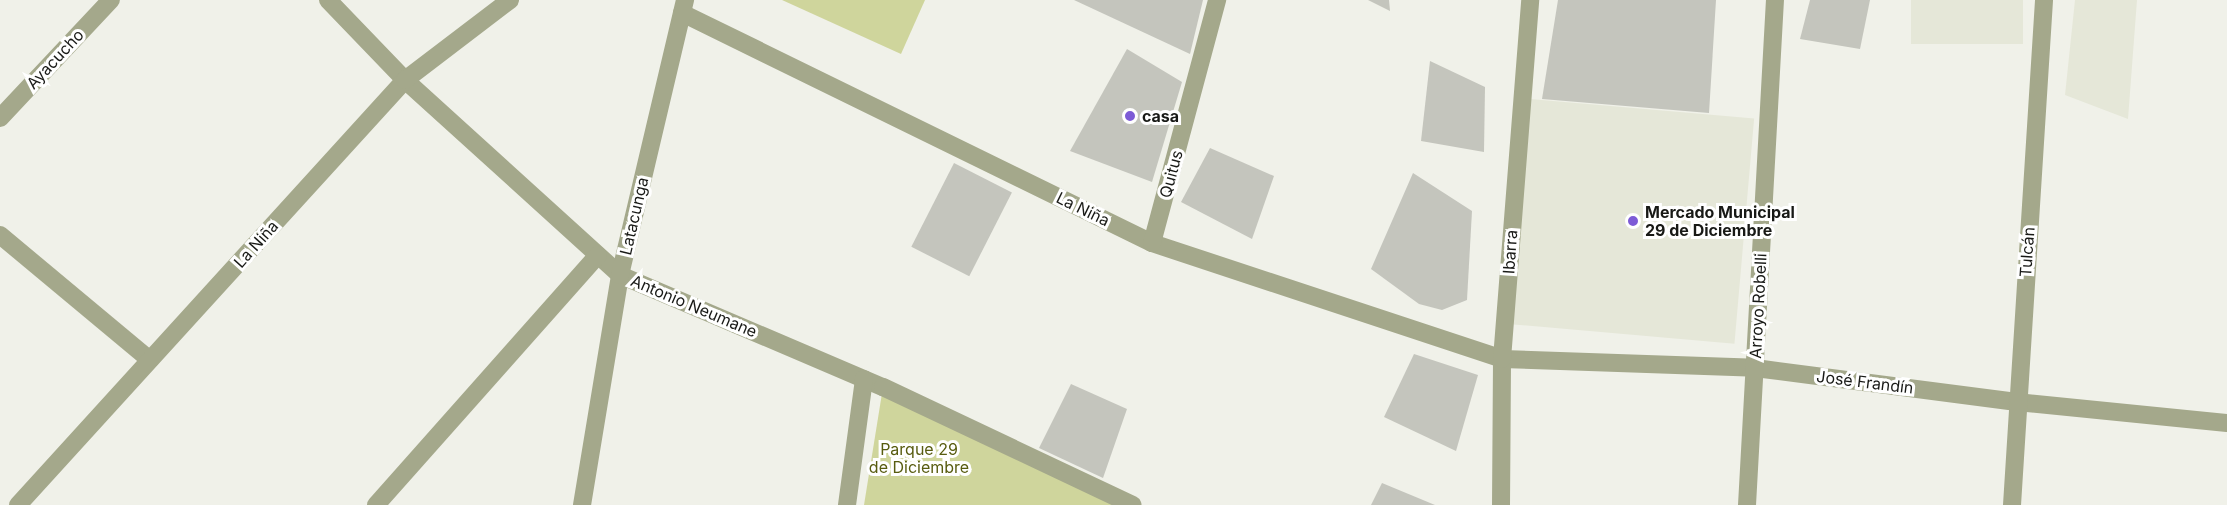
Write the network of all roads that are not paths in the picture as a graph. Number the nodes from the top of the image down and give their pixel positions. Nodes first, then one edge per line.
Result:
1 (111, 0) edge
2 (328, 0) edge
3 (510, 0) edge
4 (1217, 0) edge
5 (1530, 0) edge
6 (1775, 0) edge
7 (2044, 0) edge
8 (683, 7) edge
9 (405, 80) junction
10 (0, 118) edge
11 (0, 235) edge
12 (1152, 243) junction
13 (598, 255) junction
14 (620, 275) junction
15 (1502, 359) junction
16 (150, 360) junction
17 (1755, 368) junction
18 (864, 379) junction
19 (2017, 402) junction
20 (2227, 423) edge
21 (18, 505) edge
22 (376, 505) edge
23 (582, 505) edge
24 (847, 505) edge
25 (1133, 505) edge
26 (1502, 505) edge
27 (1747, 505) edge
28 (2012, 505) edge

1 - 10 street, Ayacucho
2 - 9 street, Antonio Neumane
3 - 9 street, La Niña
4 - 12 street, Quitus
5 - 15 street, Ibarra
6 - 17 street, Arroyo Robelli
7 - 19 street, Tulcán
8 - 12 street, La Niña
8 - 14 street, Latacunga
9 - 13 street, Antonio Neumane
9 - 16 street, La Niña
11 - 16 street
12 - 15 street, La Niña
13 - 14 street, Antonio Neumane
13 - 22 street
14 - 18 street, Antonio Neumane
14 - 23 street, Latacunga
15 - 17 street, José Frandín
15 - 26 street, Ibarra
16 - 21 street, La Niña
17 - 19 street, José Frandín
17 - 27 street, Arroyo Robelli
18 - 24 street
18 - 25 street, Antonio Neumane
19 - 20 street, José Frandín
19 - 28 street, Tulcán

